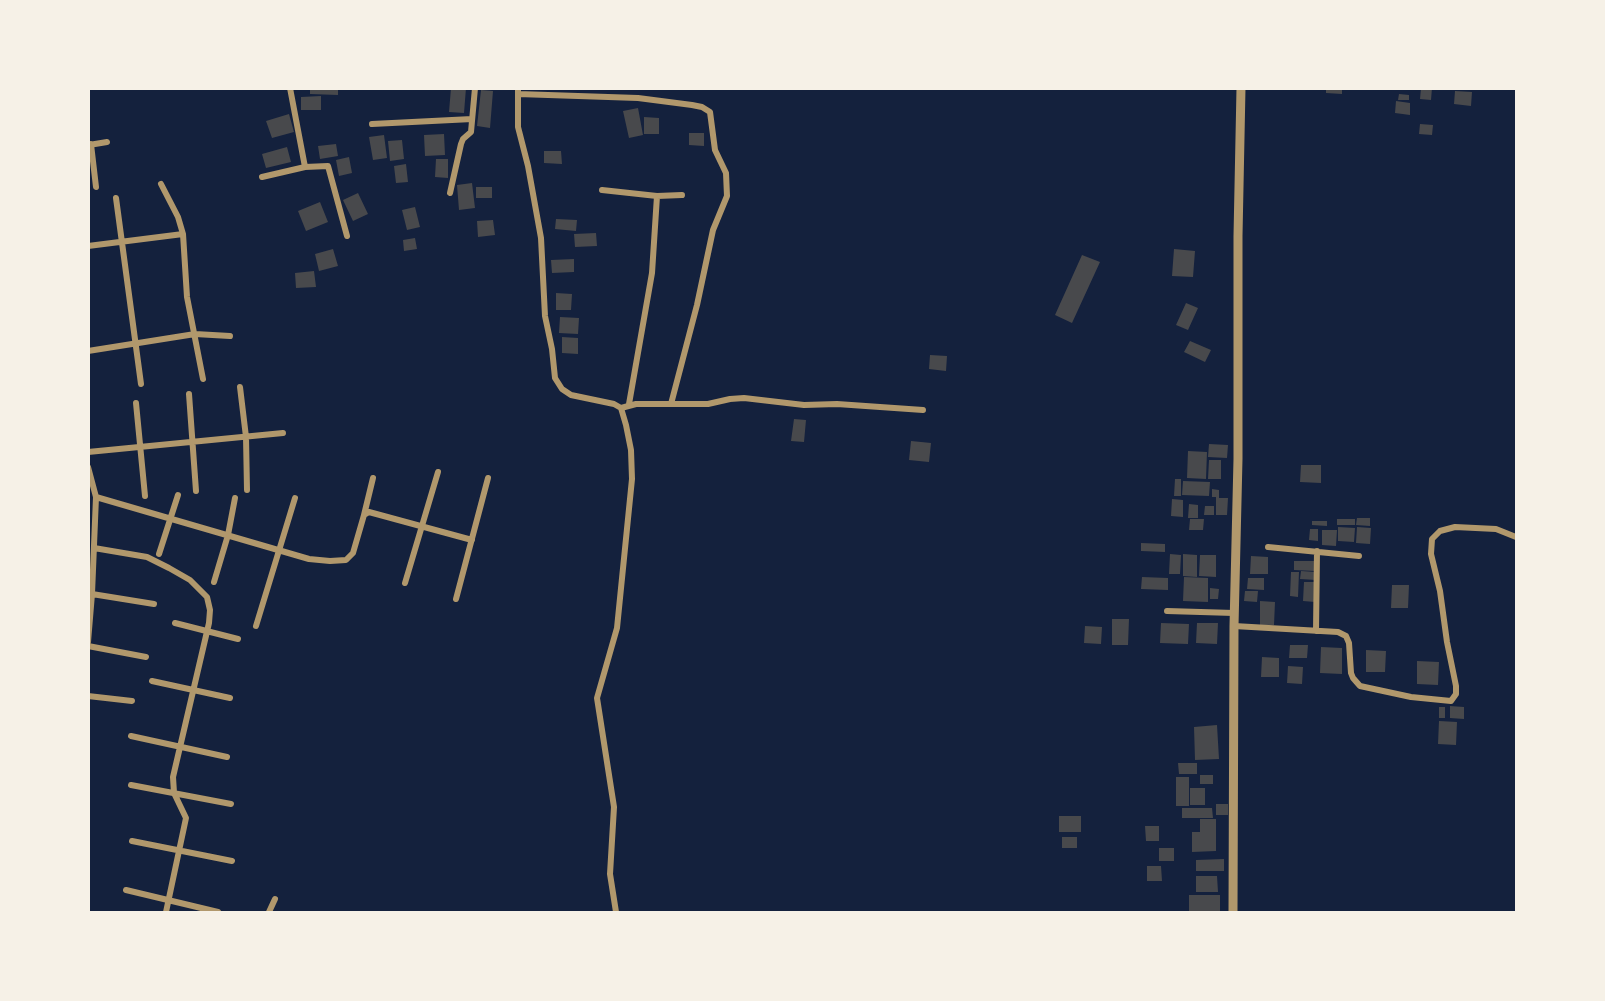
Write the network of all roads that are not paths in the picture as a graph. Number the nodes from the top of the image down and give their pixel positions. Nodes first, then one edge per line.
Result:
1 (290, 88) edge
2 (475, 88) edge
3 (1241, 88) edge
4 (518, 91) edge
5 (472, 119) junction
6 (372, 124) dead end
7 (108, 142) dead end
8 (90, 145) edge
9 (305, 167) junction
10 (262, 177) dead end
11 (161, 184) dead end
12 (96, 187) dead end
13 (602, 190) dead end
14 (450, 193) dead end
15 (682, 195) dead end
16 (657, 196) junction
17 (116, 198) dead end
18 (183, 234) junction
19 (347, 236) dead end
20 (122, 242) junction
21 (88, 246) edge
22 (195, 334) junction
23 (230, 336) dead end
24 (135, 344) junction
25 (88, 351) edge
26 (203, 379) dead end
27 (141, 384) dead end
28 (240, 387) dead end
29 (189, 394) dead end
30 (136, 403) dead end
31 (629, 404) junction
32 (671, 404) junction
33 (621, 408) junction
34 (923, 410) dead end
35 (283, 433) dead end
36 (246, 437) junction
37 (193, 442) junction
38 (141, 447) junction
39 (88, 452) edge
40 (88, 467) edge
41 (438, 472) dead end
42 (373, 478) dead end
43 (488, 478) dead end
44 (91, 490) edge
45 (247, 490) dead end
46 (196, 491) dead end
47 (178, 495) dead end
48 (145, 496) dead end
49 (96, 497) junction
50 (235, 498) dead end
51 (295, 498) dead end
52 (364, 515) junction
53 (171, 519) junction
54 (423, 526) junction
55 (228, 535) junction
56 (1516, 537) edge
57 (472, 540) junction
58 (1268, 547) dead end
59 (94, 548) junction
60 (279, 550) junction
61 (1317, 551) junction
62 (159, 554) dead end
63 (91, 556) edge
64 (1359, 556) dead end
65 (214, 582) dead end
66 (405, 583) dead end
67 (92, 594) junction
68 (456, 599) dead end
69 (154, 604) dead end
70 (1167, 611) dead end
71 (1234, 613) junction
72 (175, 622) dead end
73 (256, 626) dead end
74 (1234, 626) junction
75 (207, 631) junction
76 (1316, 631) junction
77 (238, 639) dead end
78 (88, 644) edge
79 (146, 657) dead end
80 (152, 681) dead end
81 (194, 690) junction
82 (88, 696) edge
83 (230, 698) dead end
84 (132, 701) dead end
85 (131, 736) dead end
86 (180, 747) junction
87 (227, 757) dead end
88 (131, 785) dead end
89 (174, 793) junction
90 (231, 804) dead end
91 (132, 841) dead end
92 (180, 851) junction
93 (232, 861) dead end
94 (126, 890) dead end
95 (275, 899) dead end
96 (169, 900) junction
97 (166, 912) edge
98 (218, 912) edge
99 (269, 912) edge
100 (616, 912) edge
101 (1233, 912) edge

1 - 9 street
2 - 5 street
3 - 71 street
4 - 32 street
4 - 33 street
5 - 6 street
5 - 14 street
7 - 8 street
8 - 12 street
9 - 10 street
9 - 19 street
11 - 18 street
13 - 16 street
15 - 16 street
16 - 31 street
17 - 20 street
18 - 20 street
18 - 22 street
20 - 21 street
20 - 24 street
22 - 23 street
22 - 24 street
22 - 26 street
24 - 25 street
24 - 27 street
28 - 36 street
29 - 37 street
30 - 38 street
31 - 32 street
31 - 33 street
32 - 34 street
33 - 100 street
35 - 36 street
36 - 37 street
36 - 45 street
37 - 38 street
37 - 46 street
38 - 39 street
38 - 48 street
40 - 44 street
41 - 54 street
42 - 52 street
43 - 57 street
44 - 49 street
47 - 53 street
49 - 53 street
49 - 59 street
50 - 55 street
51 - 60 street
52 - 54 street
52 - 60 street
53 - 55 street
53 - 62 street
54 - 57 street
54 - 66 street
55 - 60 street
55 - 65 street
56 - 76 street
57 - 68 street
58 - 61 street
59 - 63 street
59 - 75 street
60 - 73 street
61 - 64 street
61 - 76 street
63 - 67 street
67 - 69 street
67 - 78 street
70 - 71 street
71 - 74 street
72 - 75 street
74 - 76 street
74 - 101 street
75 - 77 street
75 - 81 street
78 - 79 street
80 - 81 street
81 - 83 street
81 - 86 street
82 - 84 street
85 - 86 street
86 - 87 street
86 - 89 street
88 - 89 street
89 - 90 street
89 - 92 street
91 - 92 street
92 - 93 street
92 - 96 street
94 - 96 street
95 - 99 street
96 - 97 street
96 - 98 street

